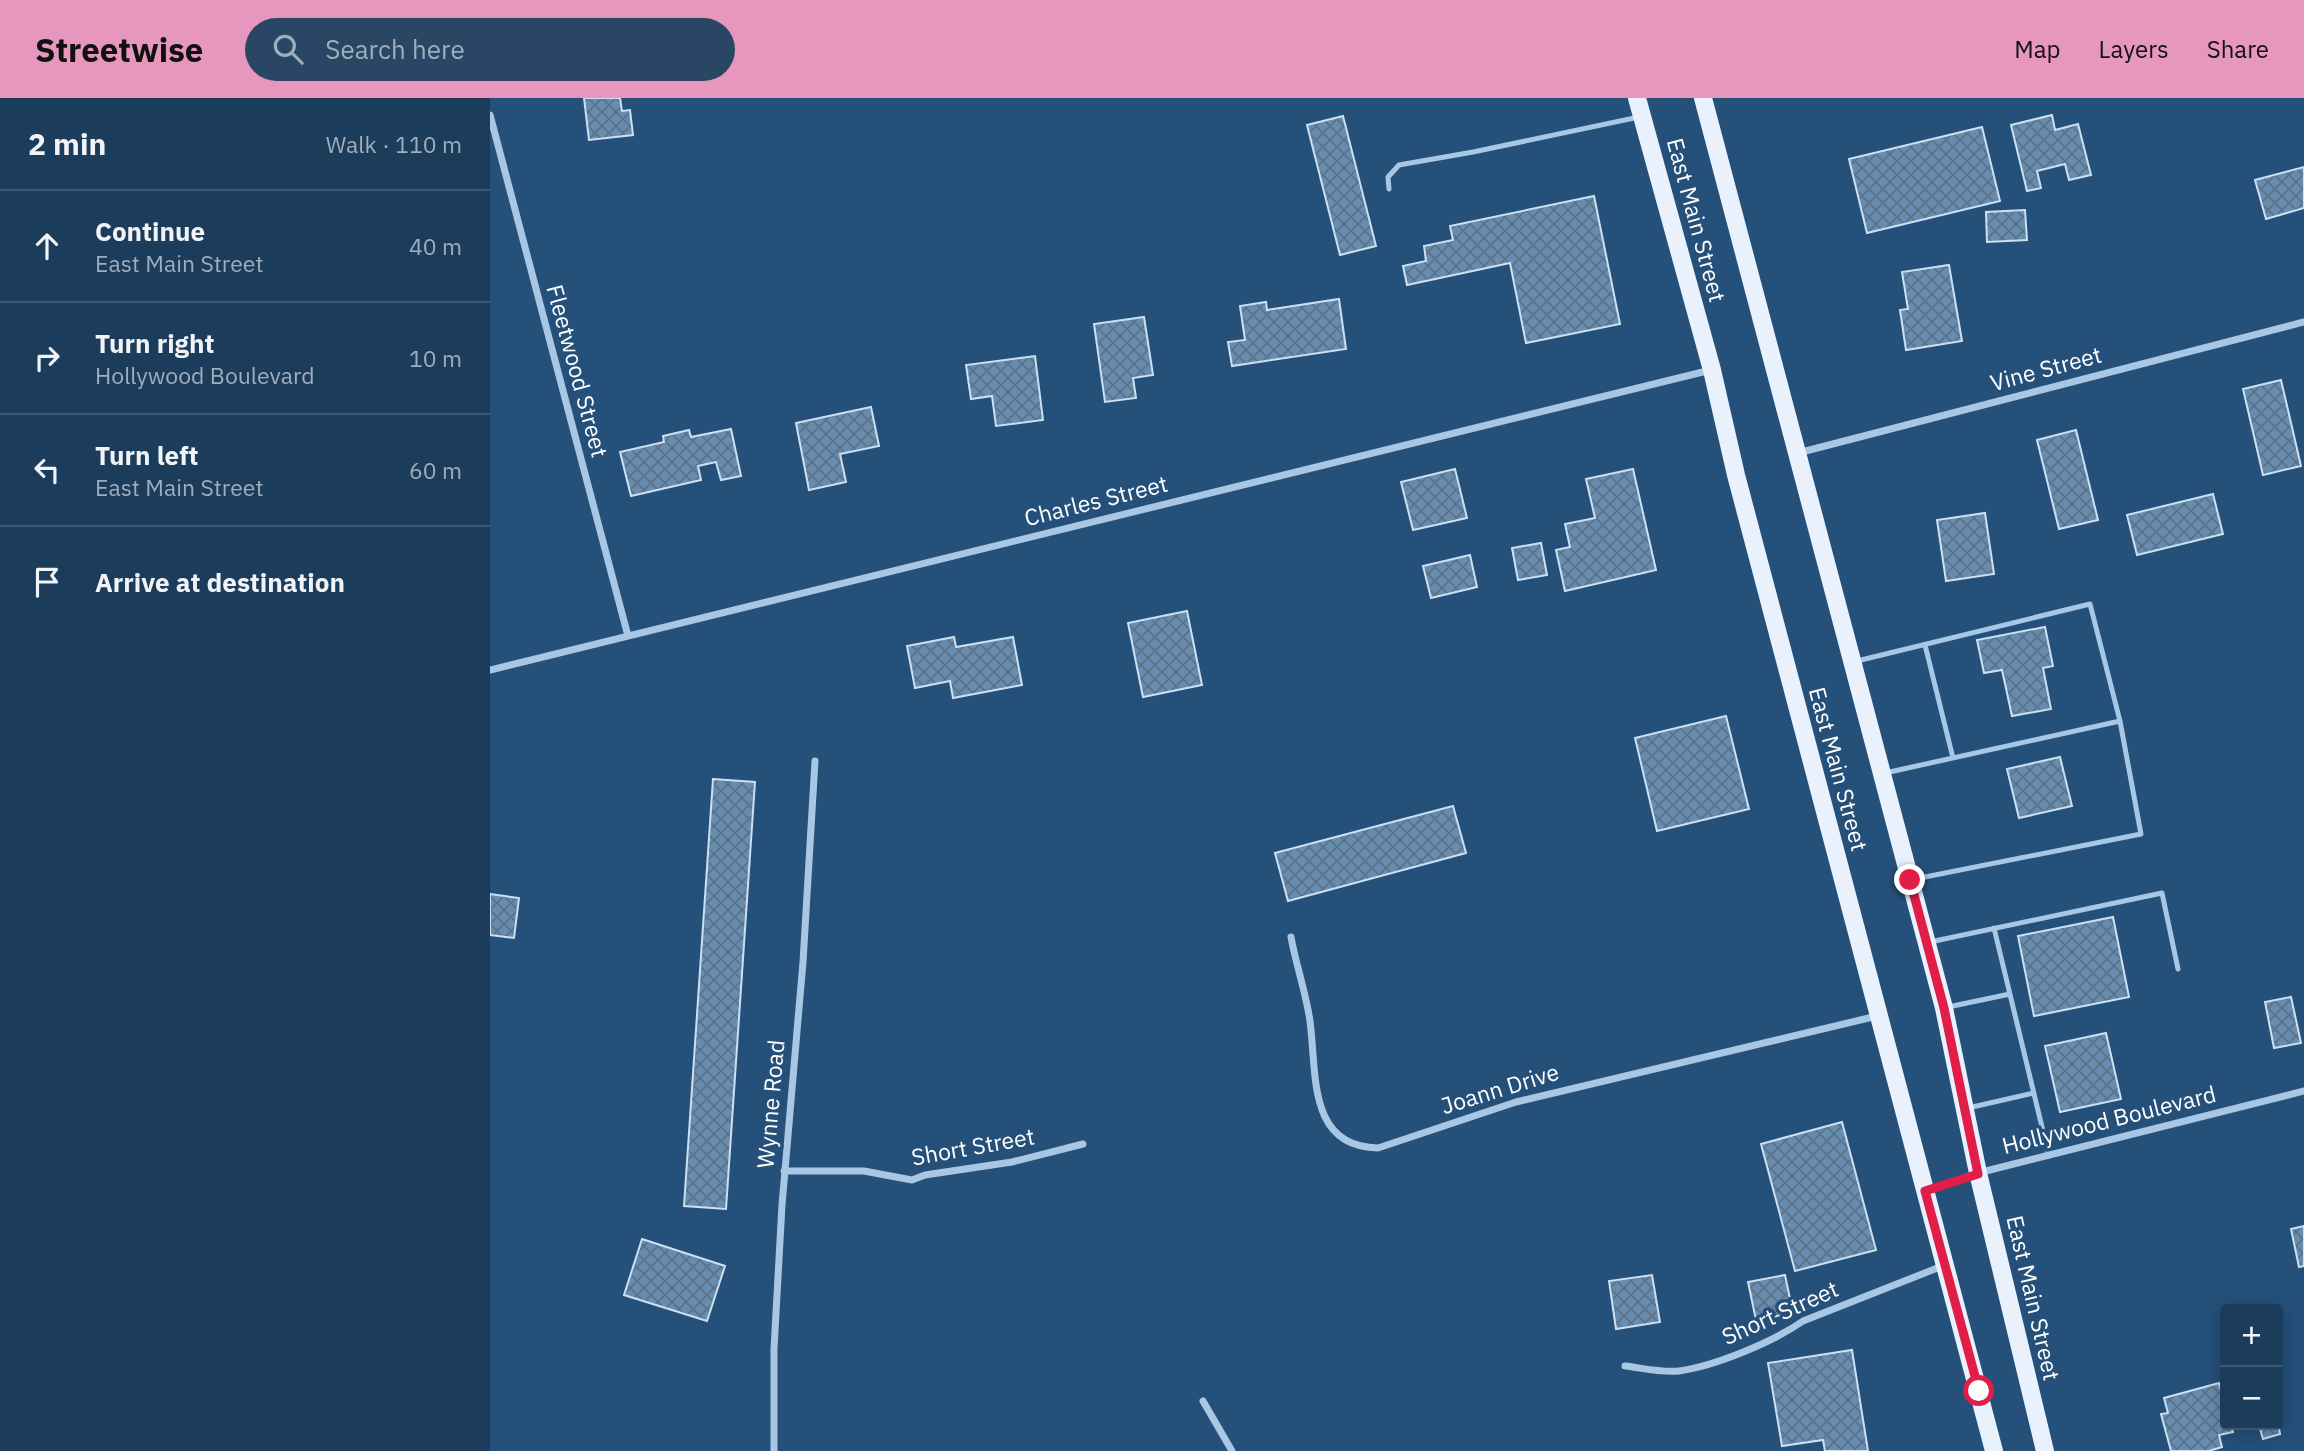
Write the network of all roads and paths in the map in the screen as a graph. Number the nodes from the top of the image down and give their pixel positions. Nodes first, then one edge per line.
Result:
1 (1637, 98) edge
2 (1703, 98) edge
3 (490, 115) edge
4 (1643, 117) junction
5 (1390, 189) dead end
6 (2304, 322) edge
7 (1712, 370) junction
8 (1798, 453) junction
9 (628, 636) junction
10 (1925, 645) junction
11 (1853, 662) junction
12 (490, 670) edge
13 (2119, 721) junction
14 (1953, 758) junction
15 (815, 761) dead end
16 (1882, 774) junction
17 (1910, 880) junction
18 (1994, 928) junction
19 (1291, 937) dead end
20 (1926, 942) junction
21 (2178, 969) dead end
22 (2010, 994) junction
23 (1944, 1008) junction
24 (1878, 1016) junction
25 (2304, 1091) edge
26 (2034, 1093) junction
27 (1964, 1109) junction
28 (1083, 1144) dead end
29 (2049, 1156) junction
30 (784, 1171) junction
31 (1978, 1174) junction
32 (1925, 1191) junction
33 (1946, 1265) junction
34 (1625, 1366) dead end
35 (1203, 1401) dead end
36 (774, 1451) edge
37 (1231, 1451) edge
38 (1994, 1451) edge
39 (2045, 1451) edge

1 - 4 main road, East Main Street
2 - 8 main road, East Main Street
3 - 9 street, Fleetwood Street
4 - 5 lane
4 - 7 main road, East Main Street
6 - 8 street, Vine Street
7 - 9 street, Charles Street
7 - 24 main road, East Main Street
8 - 11 main road, East Main Street
9 - 12 street, Charles Street
10 - 11 lane
10 - 13 lane
10 - 14 lane
11 - 16 main road, East Main Street
13 - 14 lane
13 - 17 lane
14 - 16 lane
15 - 30 street, Wynne Road
16 - 17 main road, East Main Street
17 - 20 main road, East Main Street
18 - 20 lane
18 - 21 lane
18 - 22 lane
19 - 24 street, Joann Drive
20 - 23 main road, East Main Street
22 - 23 lane
22 - 26 lane
23 - 27 main road, East Main Street
24 - 32 main road, East Main Street
25 - 29 street, Hollywood Boulevard
26 - 27 lane
26 - 29 lane
27 - 31 main road, East Main Street
28 - 30 street, Short Street
29 - 31 street, Hollywood Boulevard
30 - 36 street, Wynne Road
31 - 32 street, Hollywood Boulevard
31 - 39 main road, East Main Street
32 - 33 main road, East Main Street
33 - 34 street, Short Street
33 - 38 main road, East Main Street
35 - 37 street

